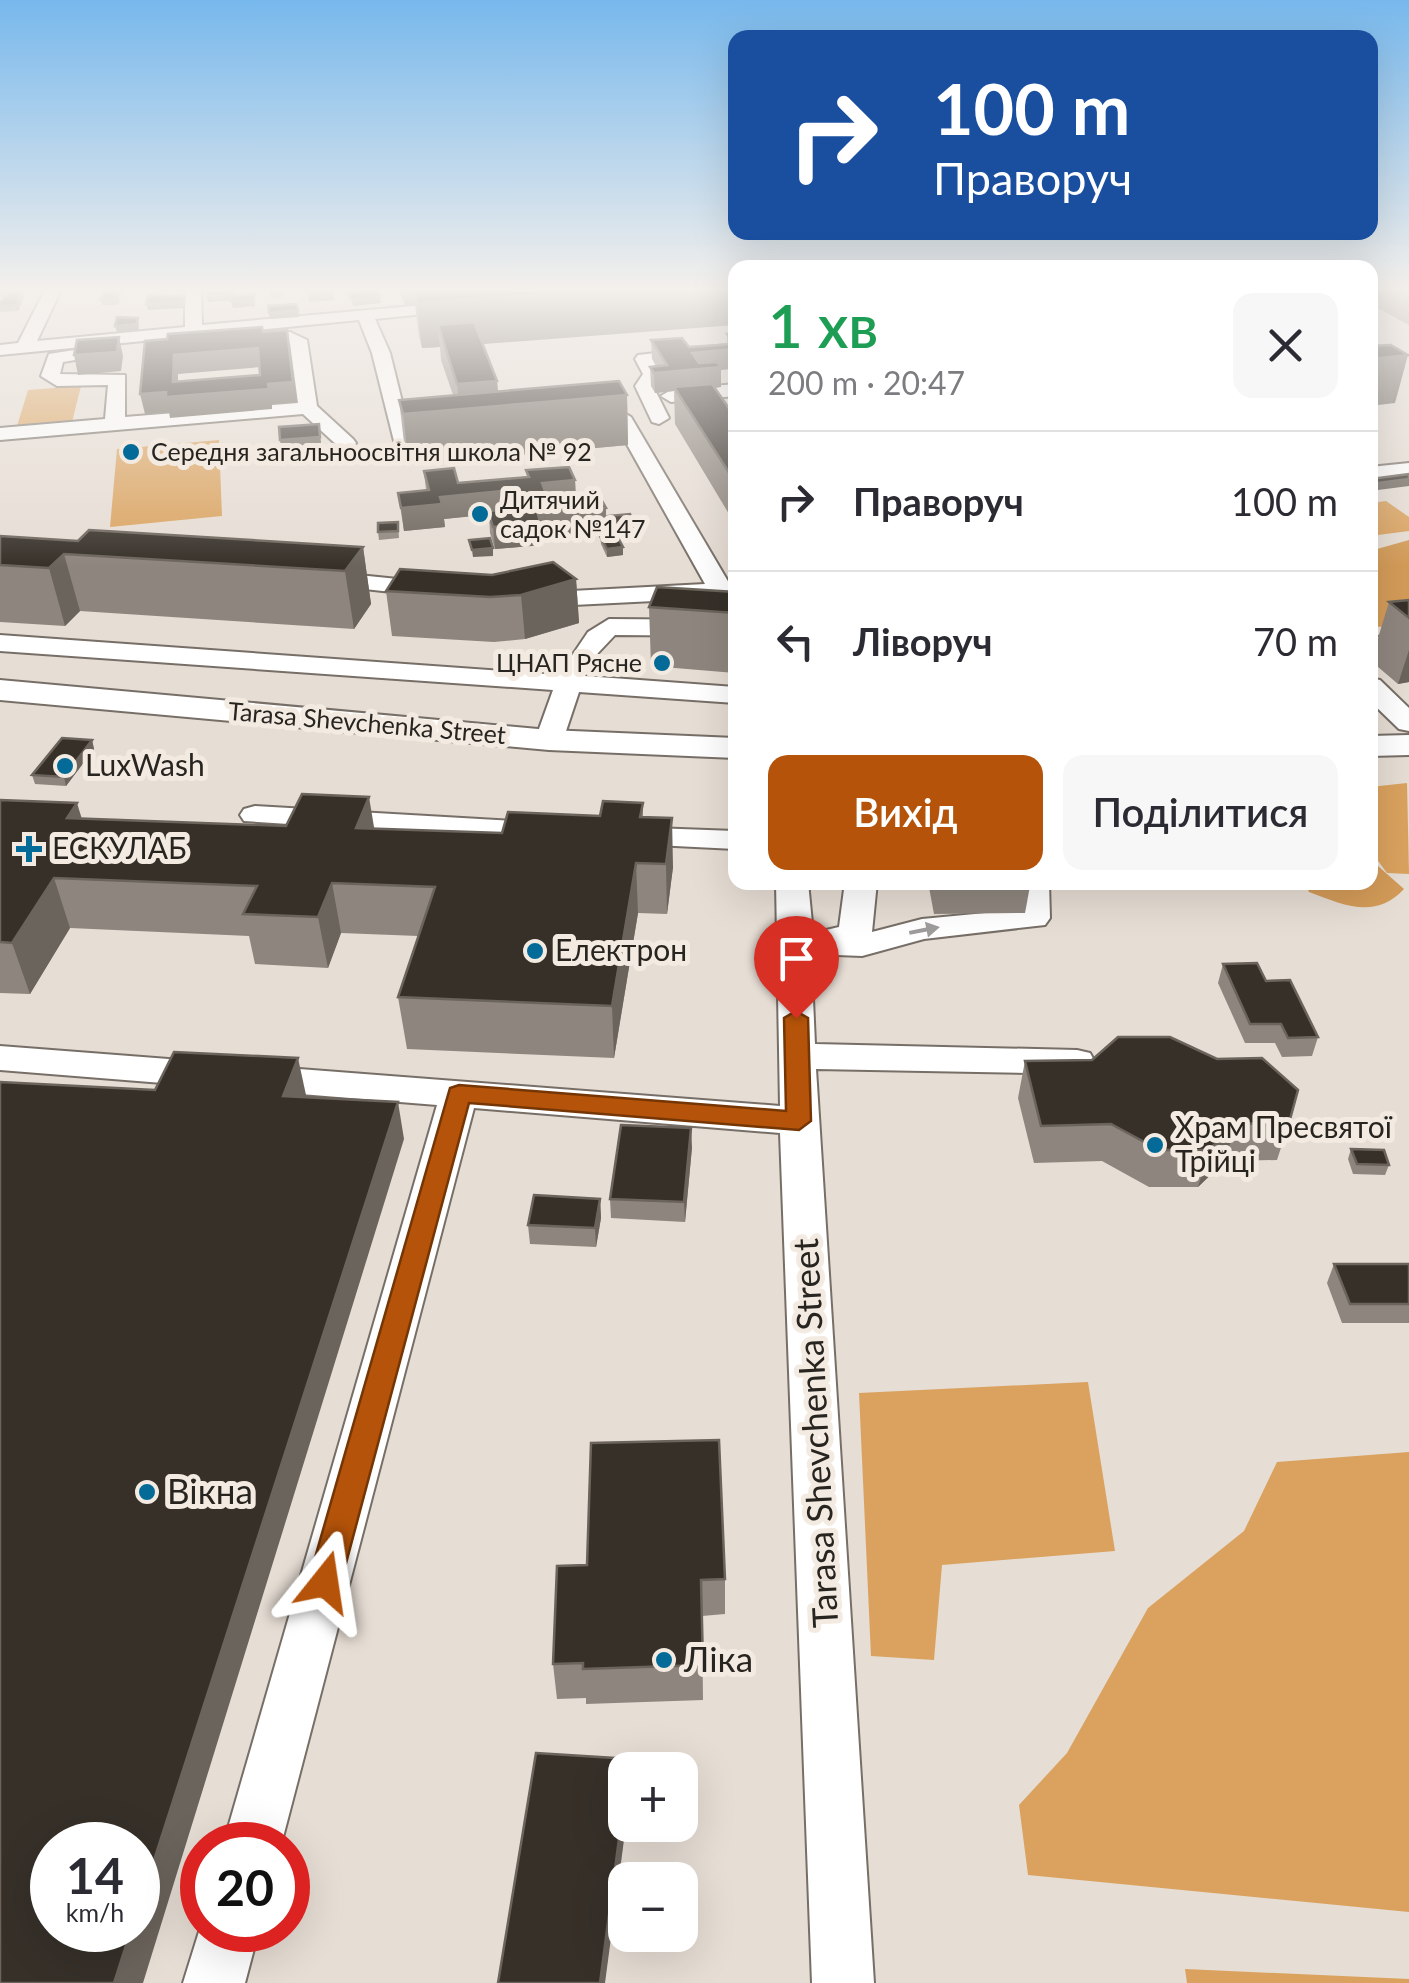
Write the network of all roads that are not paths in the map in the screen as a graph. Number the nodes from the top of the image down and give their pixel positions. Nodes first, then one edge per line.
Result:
1 (118, 383) edge
2 (304, 383) edge
3 (388, 383) edge
4 (646, 383) edge
5 (728, 391) edge
6 (650, 398) junction
7 (308, 408) junction
8 (621, 417) junction
9 (566, 422) edge
10 (115, 424) junction
11 (474, 430) edge
12 (0, 434) edge
13 (346, 442) dead end
14 (1407, 471) edge
15 (1378, 473) edge
16 (297, 576) edge
17 (728, 590) edge
18 (453, 592) edge
19 (505, 597) edge
20 (575, 600) junction
21 (609, 627) junction
22 (728, 628) edge
23 (1409, 641) edge
24 (0, 643) edge
25 (1378, 645) edge
26 (570, 686) junction
27 (0, 690) edge
28 (728, 695) edge
29 (549, 740) junction
30 (1409, 745) edge
31 (1378, 746) edge
32 (728, 748) edge
33 (255, 815) dead end
34 (728, 840) edge
35 (792, 890) edge
36 (860, 890) edge
37 (1033, 890) edge
38 (794, 936) junction
39 (797, 1056) junction
40 (0, 1058) edge
41 (1112, 1063) edge
42 (459, 1094) junction
43 (799, 1121) junction
44 (258, 1822) edge
45 (223, 1952) edge
46 (214, 1983) edge
47 (843, 1983) edge

1 - 10 street
2 - 7 street
3 - 11 street
4 - 6 street
5 - 6 street
6 - 8 street
7 - 10 street
7 - 13 street
8 - 9 street
8 - 17 street
10 - 12 street
14 - 15 street
16 - 18 street
17 - 20 street
19 - 20 street
20 - 21 street
21 - 22 street
21 - 26 street
23 - 25 street
24 - 26 street
26 - 28 street
26 - 29 street
27 - 29 main road, Tarasa Shevchenka Street
29 - 32 main road, Tarasa Shevchenka Street
30 - 31 main road
33 - 34 street
35 - 38 street, Tarasa Shevchenka Street
36 - 38 street
38 -> 37 street
38 - 39 street, Tarasa Shevchenka Street
39 - 41 street
39 - 43 street, Tarasa Shevchenka Street
40 - 42 street
42 - 43 street
42 - 44 street
43 - 47 street, Tarasa Shevchenka Street
45 - 46 street

